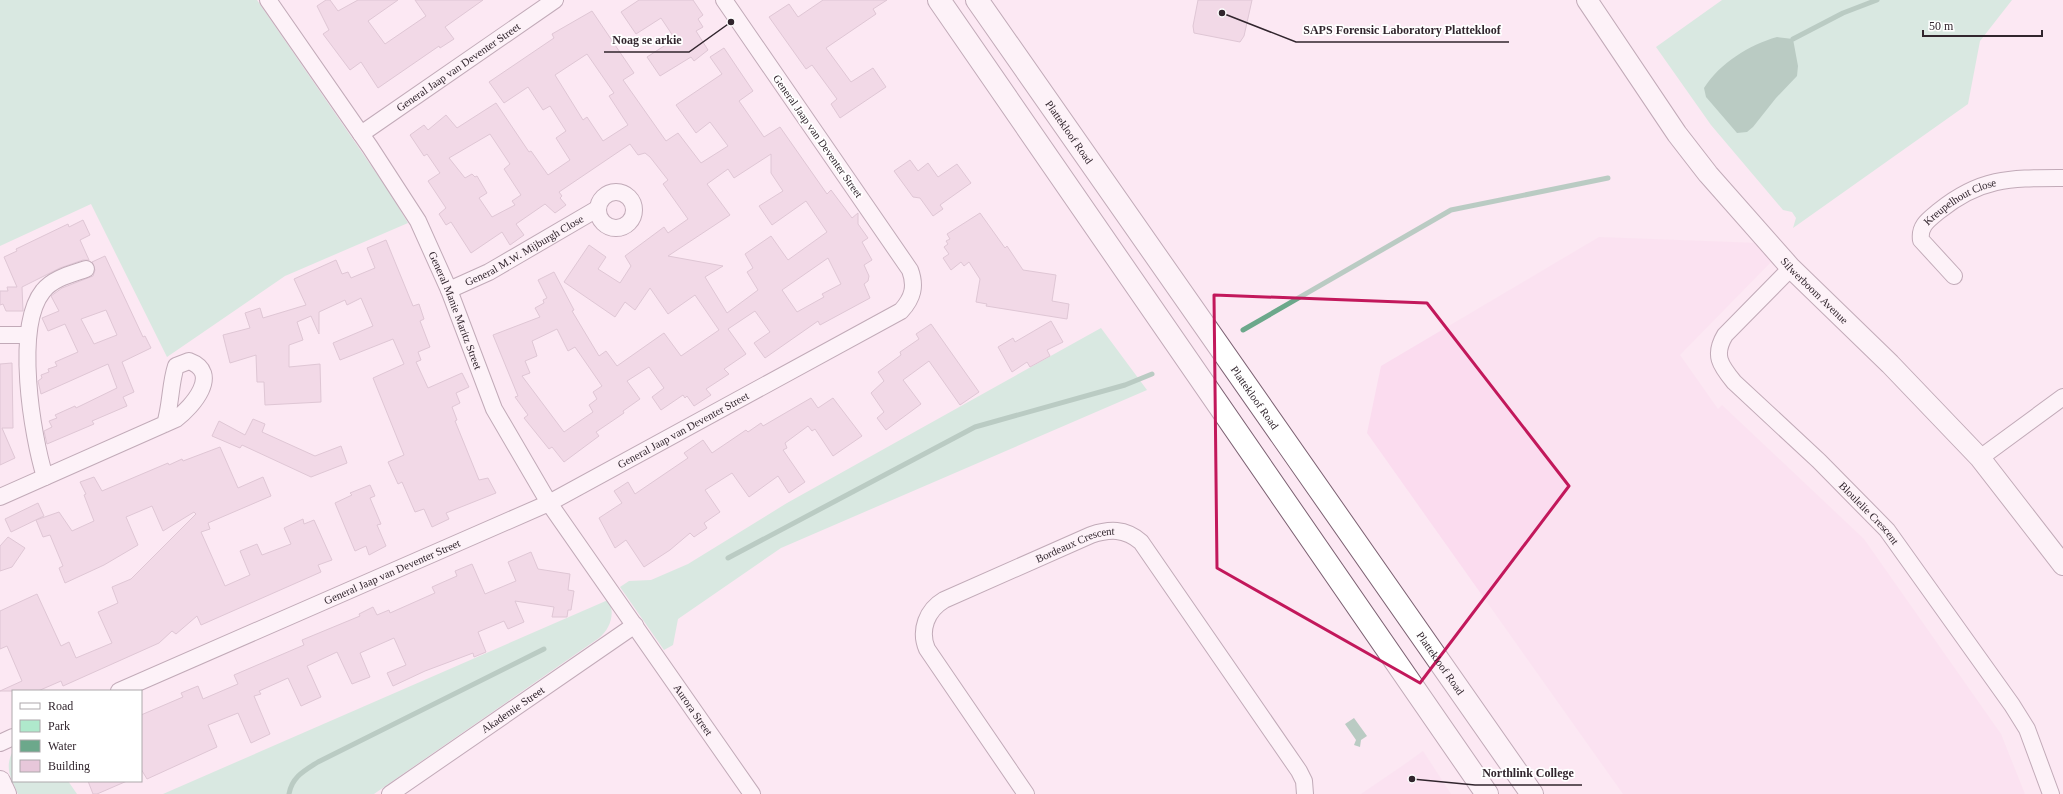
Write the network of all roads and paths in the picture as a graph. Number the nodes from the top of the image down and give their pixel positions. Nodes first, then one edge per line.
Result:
1 (268, 0) edge
2 (555, 0) edge
3 (724, 0) edge
4 (939, 0) edge
5 (977, 0) edge
6 (1587, 0) edge
7 (361, 134) junction
8 (2063, 178) edge
9 (597, 209) dead end
10 (1791, 268) junction
11 (86, 269) dead end
12 (1954, 276) dead end
13 (449, 290) junction
14 (0, 335) edge
15 (28, 336) junction
16 (2063, 397) edge
17 (165, 424) dead end
18 (1980, 458) junction
19 (45, 477) junction
20 (0, 497) edge
21 (549, 503) junction
22 (2063, 565) edge
23 (635, 625) junction
24 (121, 690) edge
25 (12, 737) edge
26 (0, 743) edge
27 (0, 781) edge
28 (6, 794) edge
29 (390, 794) edge
30 (752, 794) edge
31 (1026, 794) edge
32 (1305, 794) edge
33 (1487, 794) edge
34 (1532, 794) edge
35 (2051, 794) edge

1 - 7 street, General Manie Maritz Street
2 - 7 street, General Jaap van Deventer Street
3 - 21 street, General Jaap van Deventer Street
4 - 33 main road
5 - 34 main road, Plattekloof Road
6 - 10 street, Silwerboom Avenue
7 - 13 street, General Manie Maritz Street
8 - 12 street, Kreupelhout Close
9 - 13 street, General M.W. Mijburgh Close
10 - 18 street, Silwerboom Avenue
10 - 35 street, Bloulelie Crescent
11 - 15 street
13 - 21 street, General Manie Maritz Street
14 - 15 street
15 - 19 street
16 - 18 street
17 - 19 street
18 - 22 street, Silwerboom Avenue
19 - 20 street
21 - 23 street, General Manie Maritz Street
21 - 24 street, General Jaap van Deventer Street
23 - 29 street, Akademie Street
23 - 30 street, Aurora Street
25 - 26 street
27 - 28 street
31 - 32 street, Bordeaux Crescent

